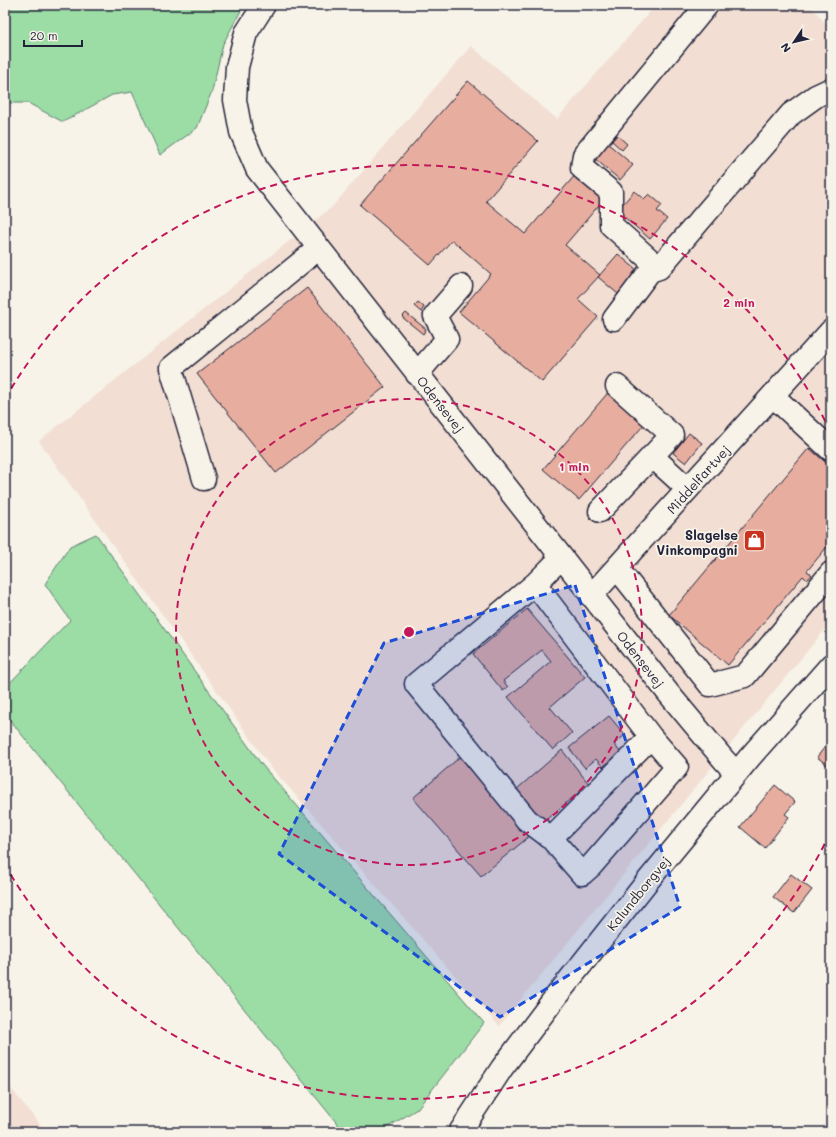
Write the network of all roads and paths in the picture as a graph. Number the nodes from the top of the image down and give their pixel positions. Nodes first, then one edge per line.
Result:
1 (264, 5) edge
2 (707, 5) edge
3 (831, 89) edge
4 (319, 248) junction
5 (659, 268) junction
6 (461, 286) dead end
7 (614, 319) dead end
8 (831, 332) edge
9 (417, 374) junction
10 (617, 386) dead end
11 (773, 396) junction
12 (831, 450) edge
13 (652, 456) junction
14 (204, 479) dead end
15 (688, 489) junction
16 (600, 511) dead end
17 (561, 558) junction
18 (617, 568) junction
19 (831, 573) edge
20 (535, 584) junction
21 (591, 596) junction
22 (831, 665) edge
23 (651, 737) junction
24 (736, 773) junction
25 (551, 838) junction
26 (460, 1132) edge

1 - 4 street, Odensevej
2 - 5 street
3 - 5 street
4 - 9 street, Odensevej
4 - 14 street
5 - 7 street
6 - 9 street
8 - 11 street, Middelfartvej
9 - 17 street, Odensevej
10 - 13 street
11 - 12 street
11 - 15 street, Middelfartvej
13 - 15 street
13 - 16 street
15 - 18 street, Middelfartvej
17 - 20 street
17 - 21 street, Odensevej
18 - 19 street
18 - 21 street, Middelfartvej
20 - 23 street
20 - 25 street
21 - 24 street, Odensevej
22 - 24 street, Kalundborgvej
23 - 25 street
23 - 25 street
24 - 26 street, Kalundborgvej

